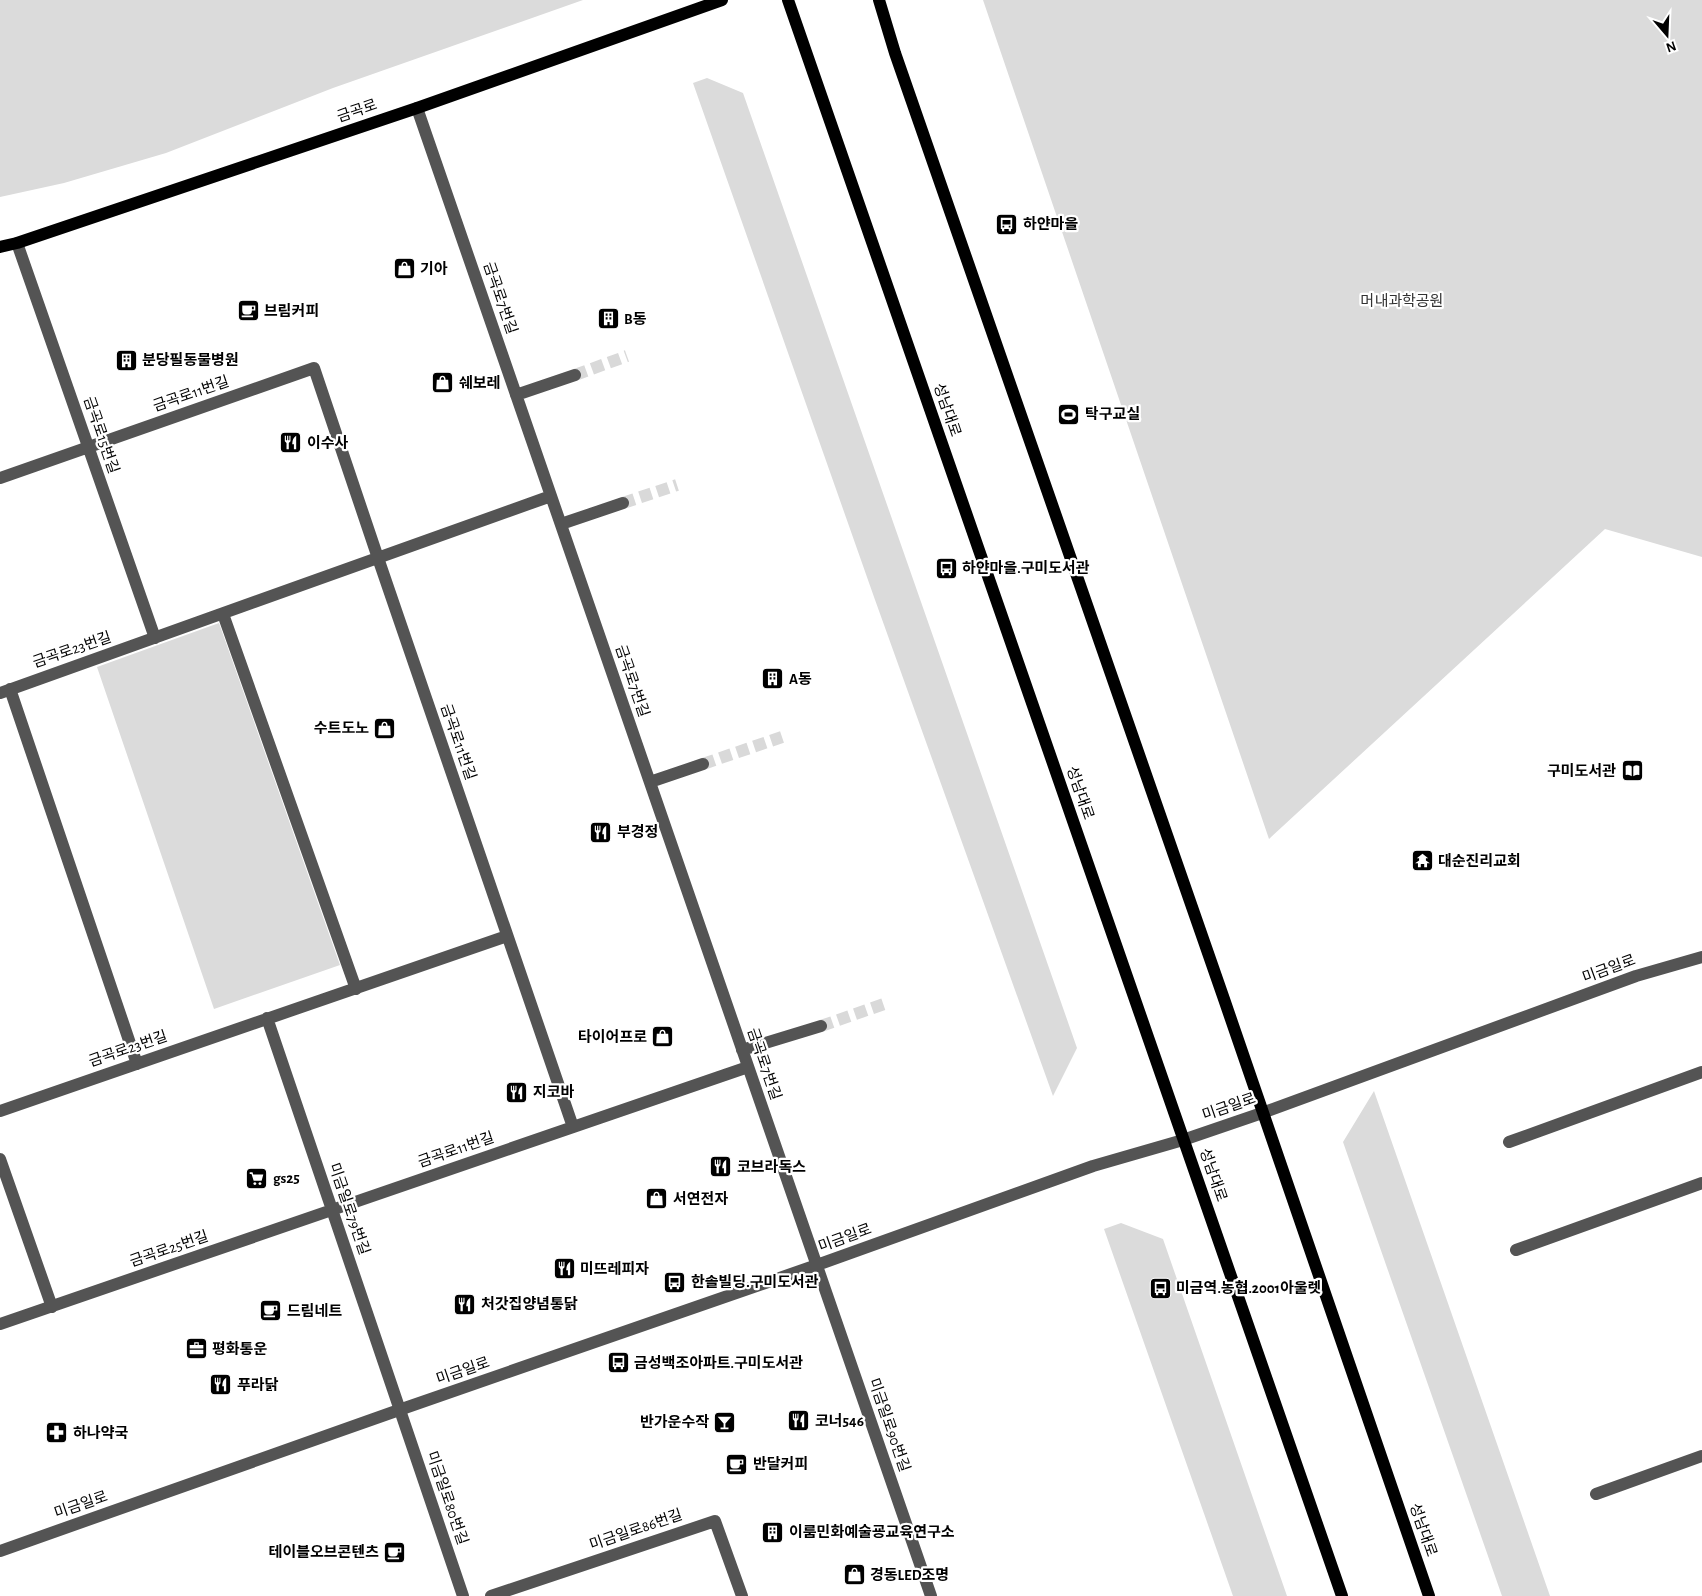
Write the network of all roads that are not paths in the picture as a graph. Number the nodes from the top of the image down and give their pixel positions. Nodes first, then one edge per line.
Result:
1 (722, 0) edge
2 (788, 0) edge
3 (879, 0) edge
4 (417, 108) junction
5 (17, 243) junction
6 (0, 247) edge
7 (575, 375) tunnel mouth
8 (516, 395) junction
9 (88, 447) junction
10 (0, 478) edge
11 (551, 496) junction
12 (623, 503) tunnel mouth
13 (561, 524) junction
14 (378, 558) junction
15 (223, 614) junction
16 (155, 638) junction
17 (5, 691) edge
18 (702, 764) tunnel mouth
19 (650, 782) junction
20 (508, 936) junction
21 (1702, 957) edge
22 (356, 989) junction
23 (267, 1018) junction
24 (821, 1026) tunnel mouth
25 (742, 1050) junction
26 (137, 1064) junction
27 (748, 1067) junction
28 (1702, 1072) edge
29 (0, 1111) edge
30 (1262, 1113) junction
31 (573, 1127) junction
32 (1183, 1140) junction
33 (1509, 1142) dead end
34 (0, 1159) edge
35 (1702, 1183) edge
36 (349, 1204) joint
37 (332, 1210) junction
38 (1516, 1250) dead end
39 (817, 1265) junction
40 (52, 1307) junction
41 (0, 1324) edge
42 (400, 1410) junction
43 (1702, 1456) edge
44 (1596, 1494) dead end
45 (0, 1551) edge
46 (463, 1596) edge
47 (491, 1596) edge
48 (742, 1596) edge
49 (931, 1596) edge
50 (1342, 1596) edge
51 (1429, 1596) edge

1 - 4 main road, 금곡로
2 - 32 main road, 성남대로
3 - 30 main road, 성남대로
4 - 5 main road, 금곡로
4 - 8 street, 금곡로7번길
5 - 6 main road, 금곡로
5 - 9 street, 금곡로15번길
7 - 8 street
8 - 11 street, 금곡로7번길
9 - 10 street
9 - 14 street, 금곡로11번길
9 - 16 street, 금곡로15번길
11 - 13 street, 금곡로7번길
11 - 14 street
12 - 13 street
13 - 19 street, 금곡로7번길
14 - 15 street
14 - 20 street, 금곡로11번길
15 - 16 street
15 - 22 street
16 - 17 street, 금곡로23번길
17 - 26 street
18 - 19 street
19 - 25 street, 금곡로7번길
20 - 22 street
20 - 31 street, 금곡로11번길
21 - 30 street, 미금일로
22 - 23 street
23 - 26 street, 금곡로23번길
23 - 37 street, 미금일로79번길
24 - 25 street
25 - 27 street, 금곡로7번길
26 - 29 street, 금곡로23번길
27 - 31 street, 금곡로11번길
27 - 39 street, 금곡로7번길
28 - 33 street
30 - 32 street, 미금일로
30 - 51 main road, 성남대로
31 - 36 street, 금곡로11번길
32 - 39 street, 미금일로
32 - 50 main road, 성남대로
34 - 40 street
35 - 38 street
36 - 37 street, 금곡로25번길
37 - 40 street, 금곡로25번길
37 - 42 street, 미금일로79번길
39 - 42 street, 미금일로
39 - 49 street, 미금일로90번길
40 - 41 street, 금곡로25번길
42 - 45 street, 미금일로
42 - 46 street, 미금일로80번길
43 - 44 street
47 - 48 street, 미금일로86번길

